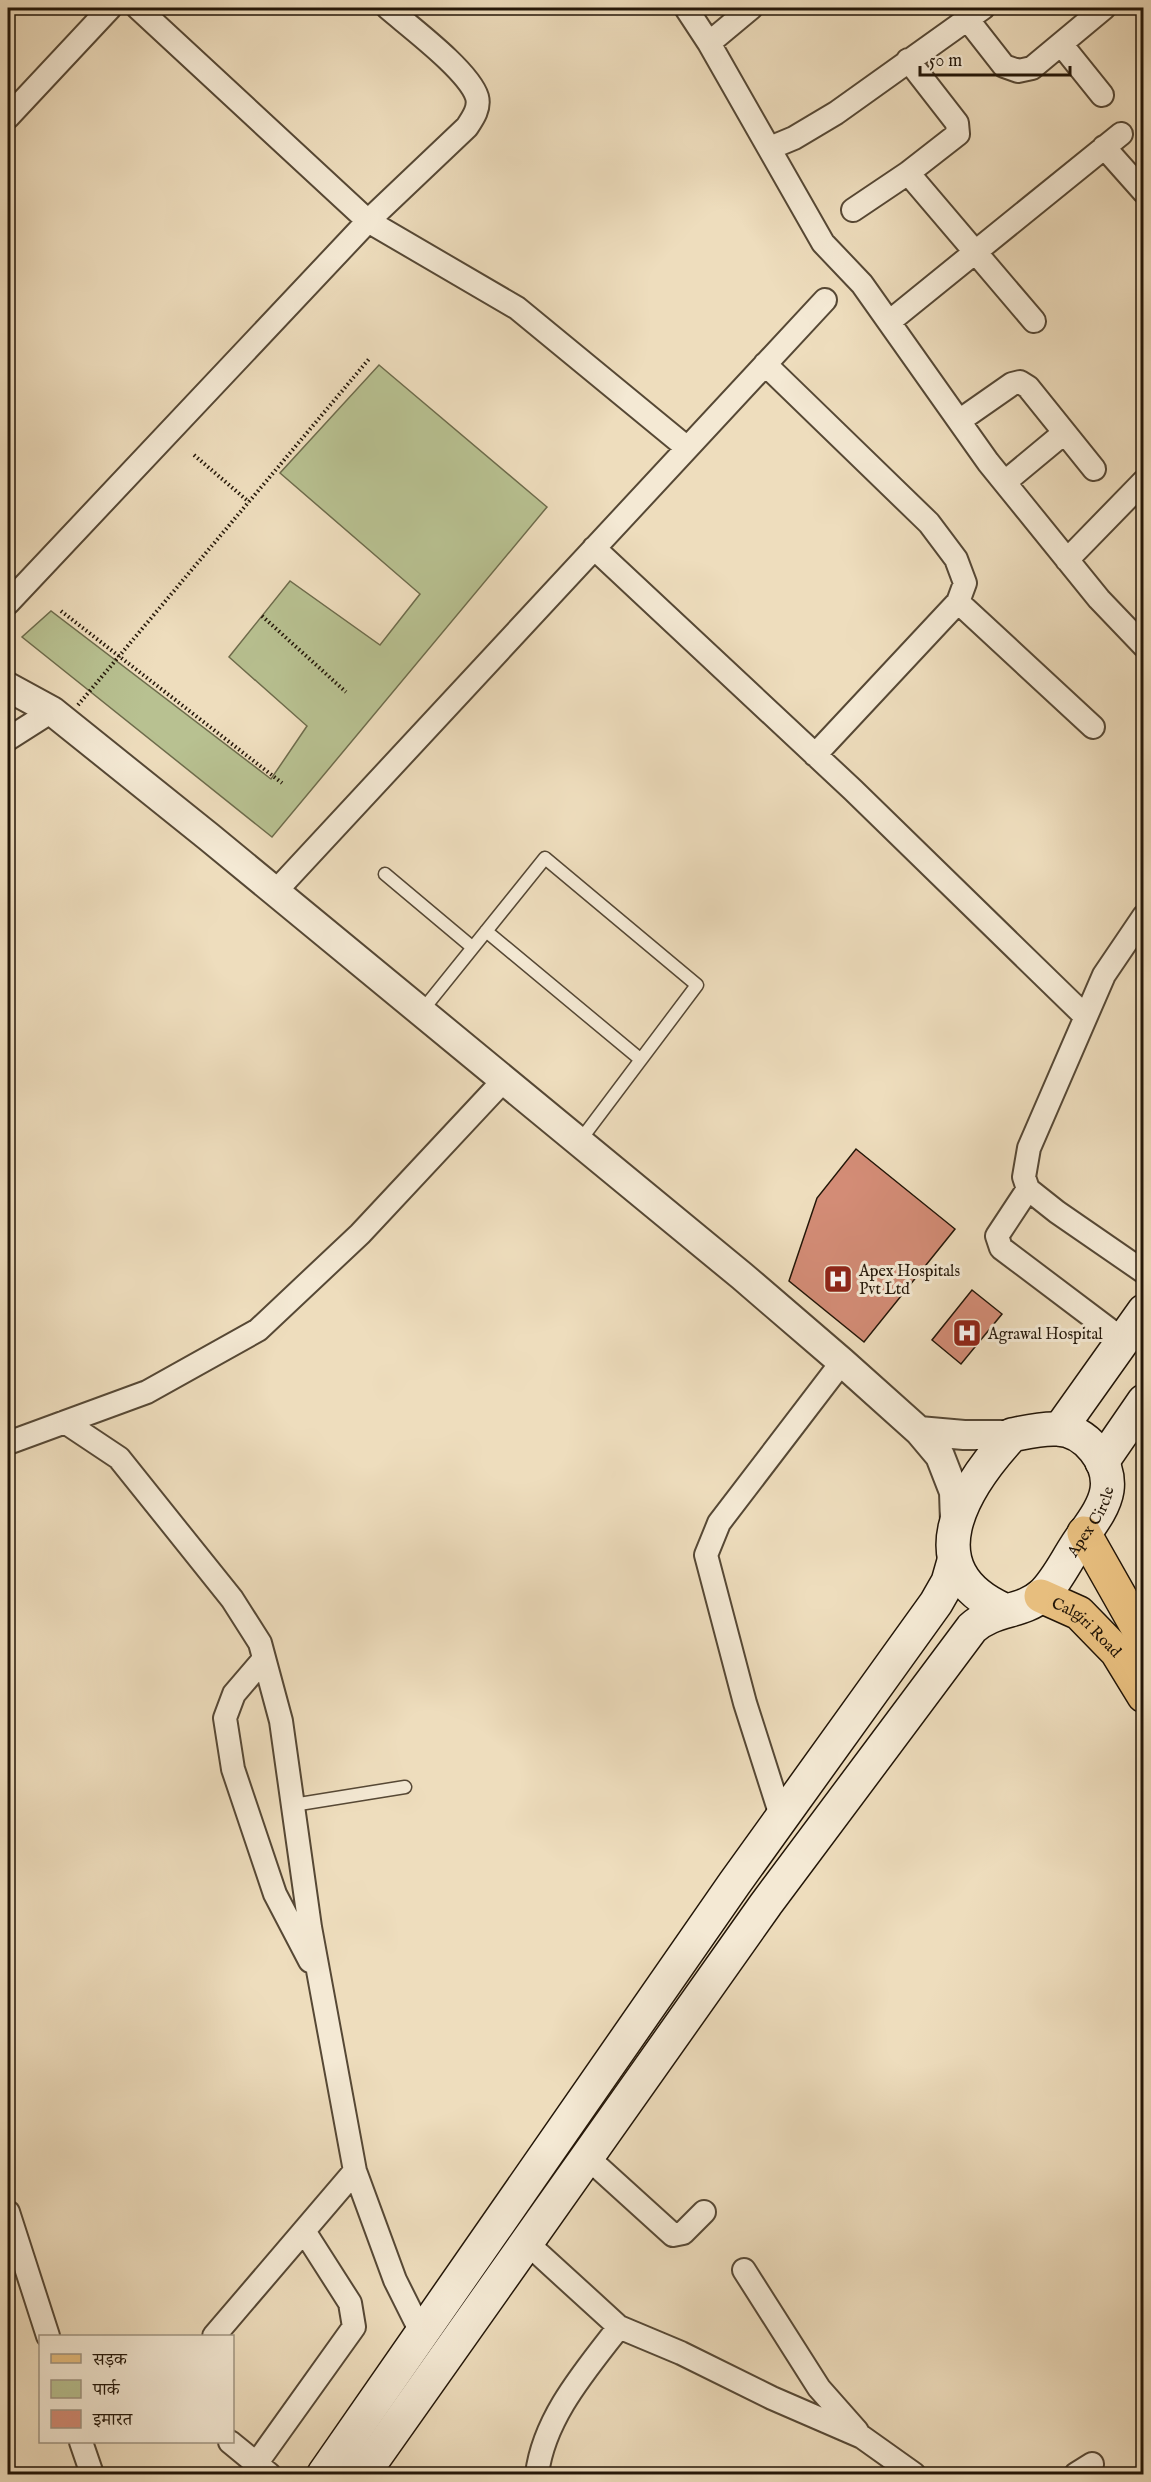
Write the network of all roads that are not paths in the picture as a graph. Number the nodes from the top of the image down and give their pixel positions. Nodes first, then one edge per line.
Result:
1 (110, 8) edge
2 (138, 8) edge
3 (388, 8) edge
4 (686, 8) edge
5 (751, 8) edge
6 (1104, 8) edge
7 (976, 14) edge
8 (709, 43) junction
9 (1061, 44) junction
10 (908, 60) junction
11 (1102, 95) dead end
12 (8, 117) edge
13 (770, 148) junction
14 (908, 173) junction
15 (1143, 192) edge
16 (853, 210) dead end
17 (368, 221) junction
18 (975, 250) junction
19 (825, 300) dead end
20 (1034, 321) dead end
21 (888, 322) junction
22 (765, 364) junction
23 (959, 422) junction
24 (1064, 433) junction
25 (686, 447) junction
26 (1094, 469) dead end
27 (1005, 482) junction
28 (1143, 482) edge
29 (594, 548) junction
30 (1067, 560) junction
31 (958, 602) junction
32 (8, 603) edge
33 (1143, 646) edge
34 (8, 687) edge
35 (58, 716) junction
36 (1093, 727) dead end
37 (8, 739) edge
38 (815, 755) junction
39 (385, 874) dead end
40 (275, 892) junction
41 (1143, 916) edge
42 (486, 931) junction
43 (472, 947) junction
44 (421, 1012) junction
45 (1085, 1016) junction
46 (640, 1059) junction
47 (504, 1080) junction
48 (579, 1142) junction
49 (1028, 1189) junction
50 (1143, 1272) edge
51 (1143, 1311) edge
52 (1123, 1340) junction
53 (842, 1362) junction
54 (1143, 1401) edge
55 (65, 1422) junction
56 (1060, 1429) junction
57 (919, 1431) junction
58 (1012, 1435) junction
59 (8, 1443) edge
60 (1102, 1462) junction
61 (955, 1522) junction
62 (1084, 1533) junction
63 (954, 1560) junction
64 (1041, 1596) junction
65 (1004, 1610) junction
66 (1143, 1639) edge
67 (264, 1659) junction
68 (1143, 1696) edge
69 (405, 1787) dead end
70 (293, 1805) junction
71 (782, 1819) junction
72 (320, 1981) junction
73 (587, 2157) junction
74 (355, 2171) junction
75 (8, 2212) edge
76 (704, 2212) dead end
77 (304, 2231) junction
78 (526, 2243) junction
79 (744, 2270) dead end
80 (619, 2327) junction
81 (422, 2334) junction
82 (47, 2335) edge
83 (216, 2335) edge
84 (862, 2437) junction
85 (81, 2443) edge
86 (231, 2443) edge
87 (262, 2469) edge
88 (92, 2475) edge
89 (324, 2475) edge
90 (363, 2475) edge
91 (537, 2475) edge
92 (914, 2475) edge

1 - 12 street
2 - 17 street
3 - 17 street
4 - 8 street
5 - 8 street
6 - 9 street
7 - 9 street
7 - 10 street
8 - 13 street
9 - 11 street
10 - 13 street
10 - 14 street
13 - 21 street
14 - 16 street
14 - 18 street
15 - 18 street
17 - 25 street
17 - 32 street
18 - 20 street
18 - 21 street
19 - 22 street
21 - 23 street
22 - 25 street
22 - 31 street
23 - 24 street
23 - 27 street
24 - 26 street
24 - 27 street
25 - 29 street
27 - 30 street
28 - 30 street
29 - 38 street
29 - 40 street
30 - 33 street
31 - 36 street
31 - 38 street
34 - 35 street
35 - 37 street
35 - 40 street
38 - 45 street
39 - 43 lane
40 - 44 street
41 - 45 street
42 - 43 lane
42 - 46 lane
42 - 46 lane
43 - 44 lane
44 - 47 street
45 - 49 street
46 - 48 lane
47 - 48 street
47 - 55 street
48 - 53 street
49 - 50 street
49 - 52 street
51 - 52 main road
52 - 56 main road
53 - 57 street
53 - 71 street
54 - 60 main road
55 - 59 street
55 - 67 street
56 - 58 main road
56 - 60 main road, Apex Circle
57 - 58 street
57 - 61 street
58 - 61 main road
60 - 62 main road, Apex Circle
61 - 63 main road
62 - 64 main road, Apex Circle
62 - 66 main road, Calgiri Road
63 - 65 main road
63 - 71 main road
64 - 65 main road, Apex Circle
64 - 68 main road, Calgiri Road
65 - 73 main road, Apex Circle
67 - 70 street
67 - 72 street
69 - 70 lane
70 - 72 street
71 - 81 main road
72 - 74 street
73 - 76 street
73 - 78 main road, Apex Circle
74 - 77 street
74 - 81 street
75 - 82 street
77 - 83 street
77 - 87 street
78 - 80 street
78 - 90 main road, Apex Circle
79 - 84 street
80 - 84 street
80 - 91 street
81 - 89 main road
84 - 92 street
85 - 88 street
86 - 87 street

